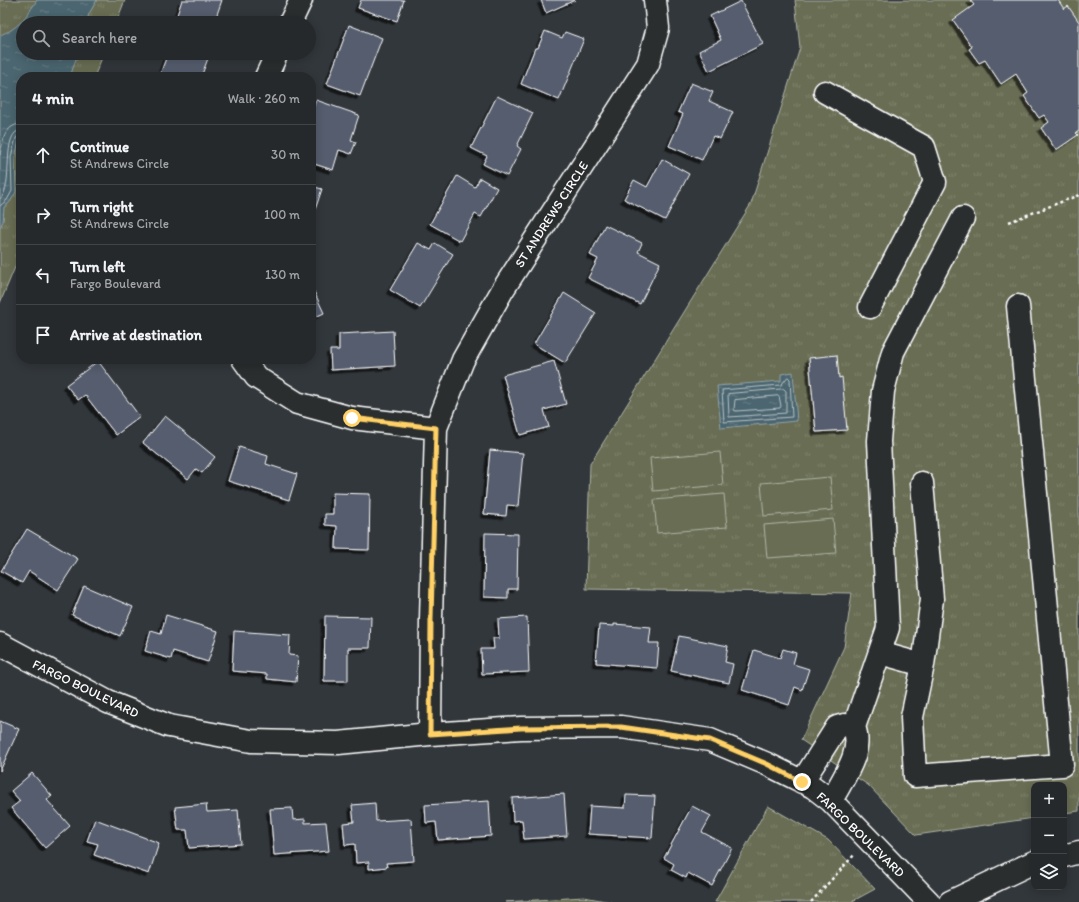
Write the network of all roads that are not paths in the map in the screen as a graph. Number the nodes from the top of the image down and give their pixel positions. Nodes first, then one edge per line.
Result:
1 (300, 0) edge
2 (655, 0) edge
3 (293, 16) edge
4 (274, 60) edge
5 (268, 72) edge
6 (825, 92) dead end
7 (963, 218) dead end
8 (1018, 306) dead end
9 (870, 307) dead end
10 (247, 364) edge
11 (436, 428) junction
12 (922, 483) dead end
13 (0, 644) edge
14 (880, 652) junction
15 (923, 664) junction
16 (854, 728) junction
17 (430, 734) junction
18 (802, 782) junction
19 (831, 801) junction
20 (1079, 852) edge
21 (1067, 855) edge
22 (1031, 863) edge
23 (929, 902) edge
24 (950, 902) edge

1 - 3 street
2 - 11 street, ST ANDREWS CIRCLE
4 - 5 street
6 - 9 street
7 - 14 street
8 - 15 street
10 - 11 street
11 - 17 street, ST ANDREWS CIRCLE
12 - 15 street
13 - 17 street, FARGO BOULEVARD
14 - 15 street
14 - 16 street
16 - 18 street
16 - 19 street
17 - 18 street, FARGO BOULEVARD
18 - 19 street, FARGO BOULEVARD
19 - 23 street, FARGO BOULEVARD
20 - 21 street
22 - 24 street

